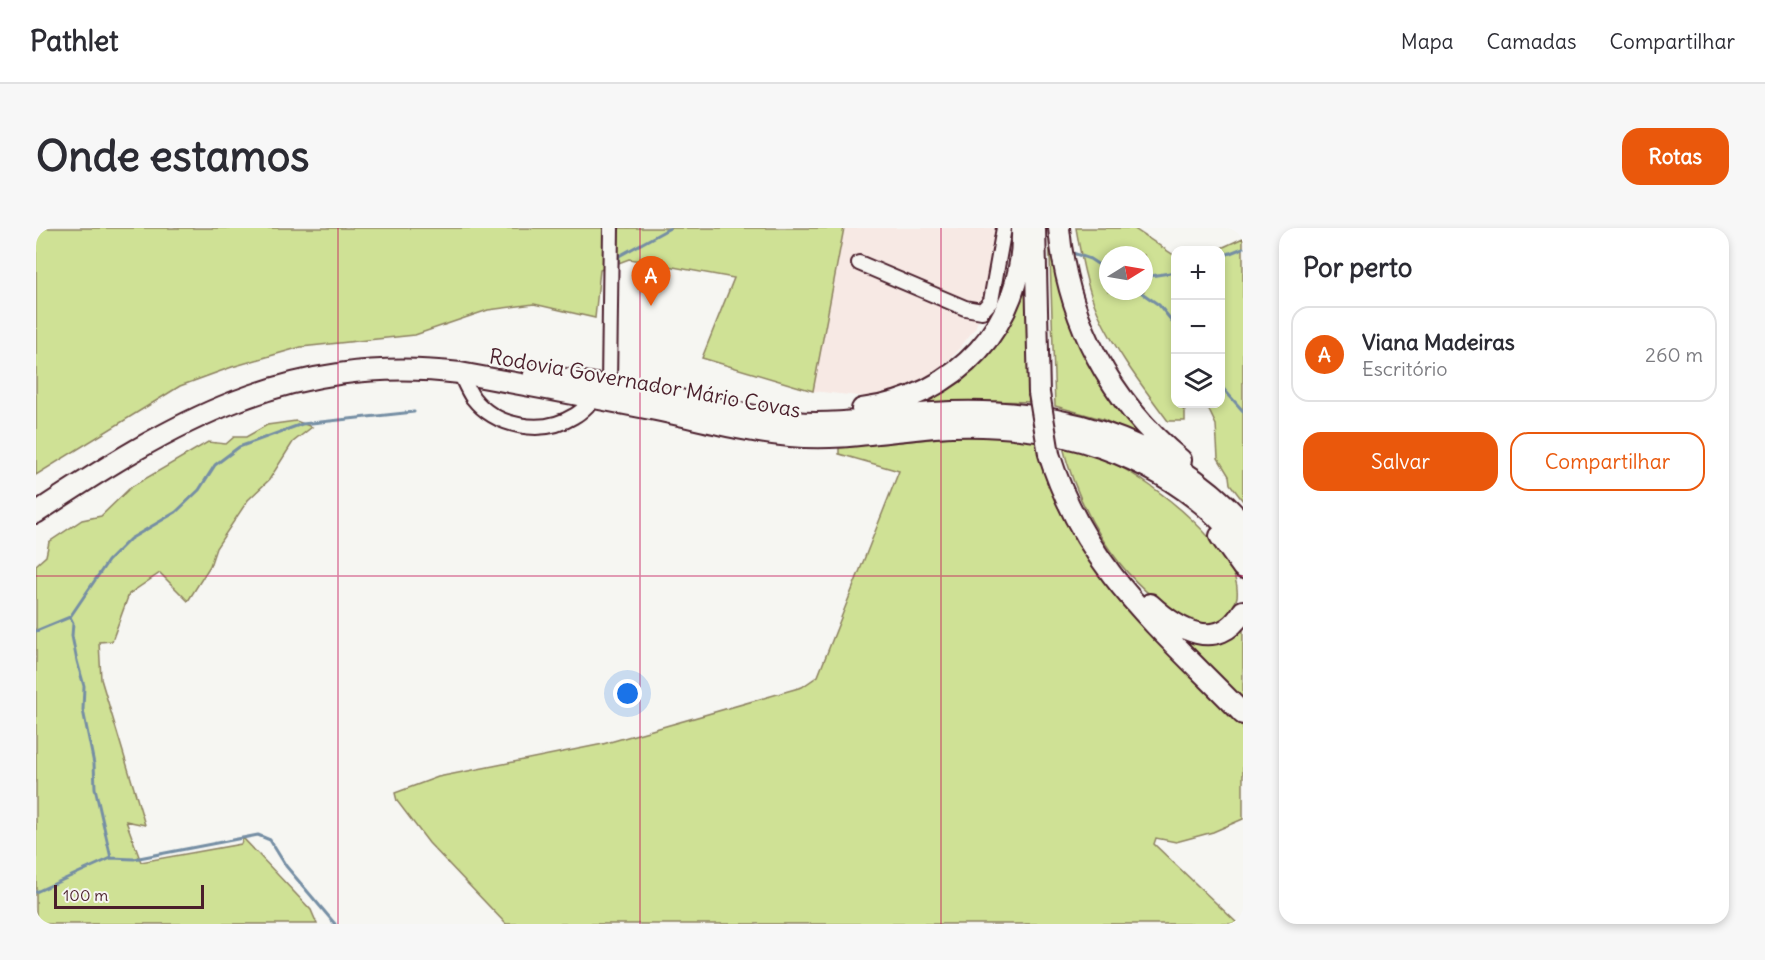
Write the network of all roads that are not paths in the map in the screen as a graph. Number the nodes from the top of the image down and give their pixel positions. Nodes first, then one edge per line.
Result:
1 (611, 228) edge
2 (1004, 228) edge
3 (1022, 228) edge
4 (1035, 228) edge
5 (1044, 228) edge
6 (1059, 228) edge
7 (859, 264) dead end
8 (982, 311) junction
9 (1002, 316) junction
10 (460, 373) junction
11 (602, 392) junction
12 (1043, 392) junction
13 (657, 396) junction
14 (1084, 440) junction
15 (1053, 453) junction
16 (36, 497) edge
17 (36, 513) edge
18 (1243, 521) edge
19 (1243, 545) edge
20 (1243, 568) edge
21 (1243, 611) edge
22 (1243, 714) edge

1 - 11 street
2 - 8 street
3 - 9 highway
4 - 12 highway
5 - 12 highway
6 - 18 highway
7 - 8 street
8 - 9 street
9 - 13 highway
10 - 11 highway, Rodovia Governador Mário Covas
10 - 11 street
10 - 17 highway, Rodovia Governador Mário Covas
11 - 13 highway, Rodovia Governador Mário Covas
11 - 14 highway, Rodovia Governador Mário Covas
11 - 16 highway, Rodovia Governador Mário Covas
12 - 15 highway, bridge
13 - 18 highway, Rodovia Governador Mário Covas
14 - 19 highway, Rodovia Governador Mário Covas
14 - 20 highway
15 - 21 highway
15 - 22 highway

